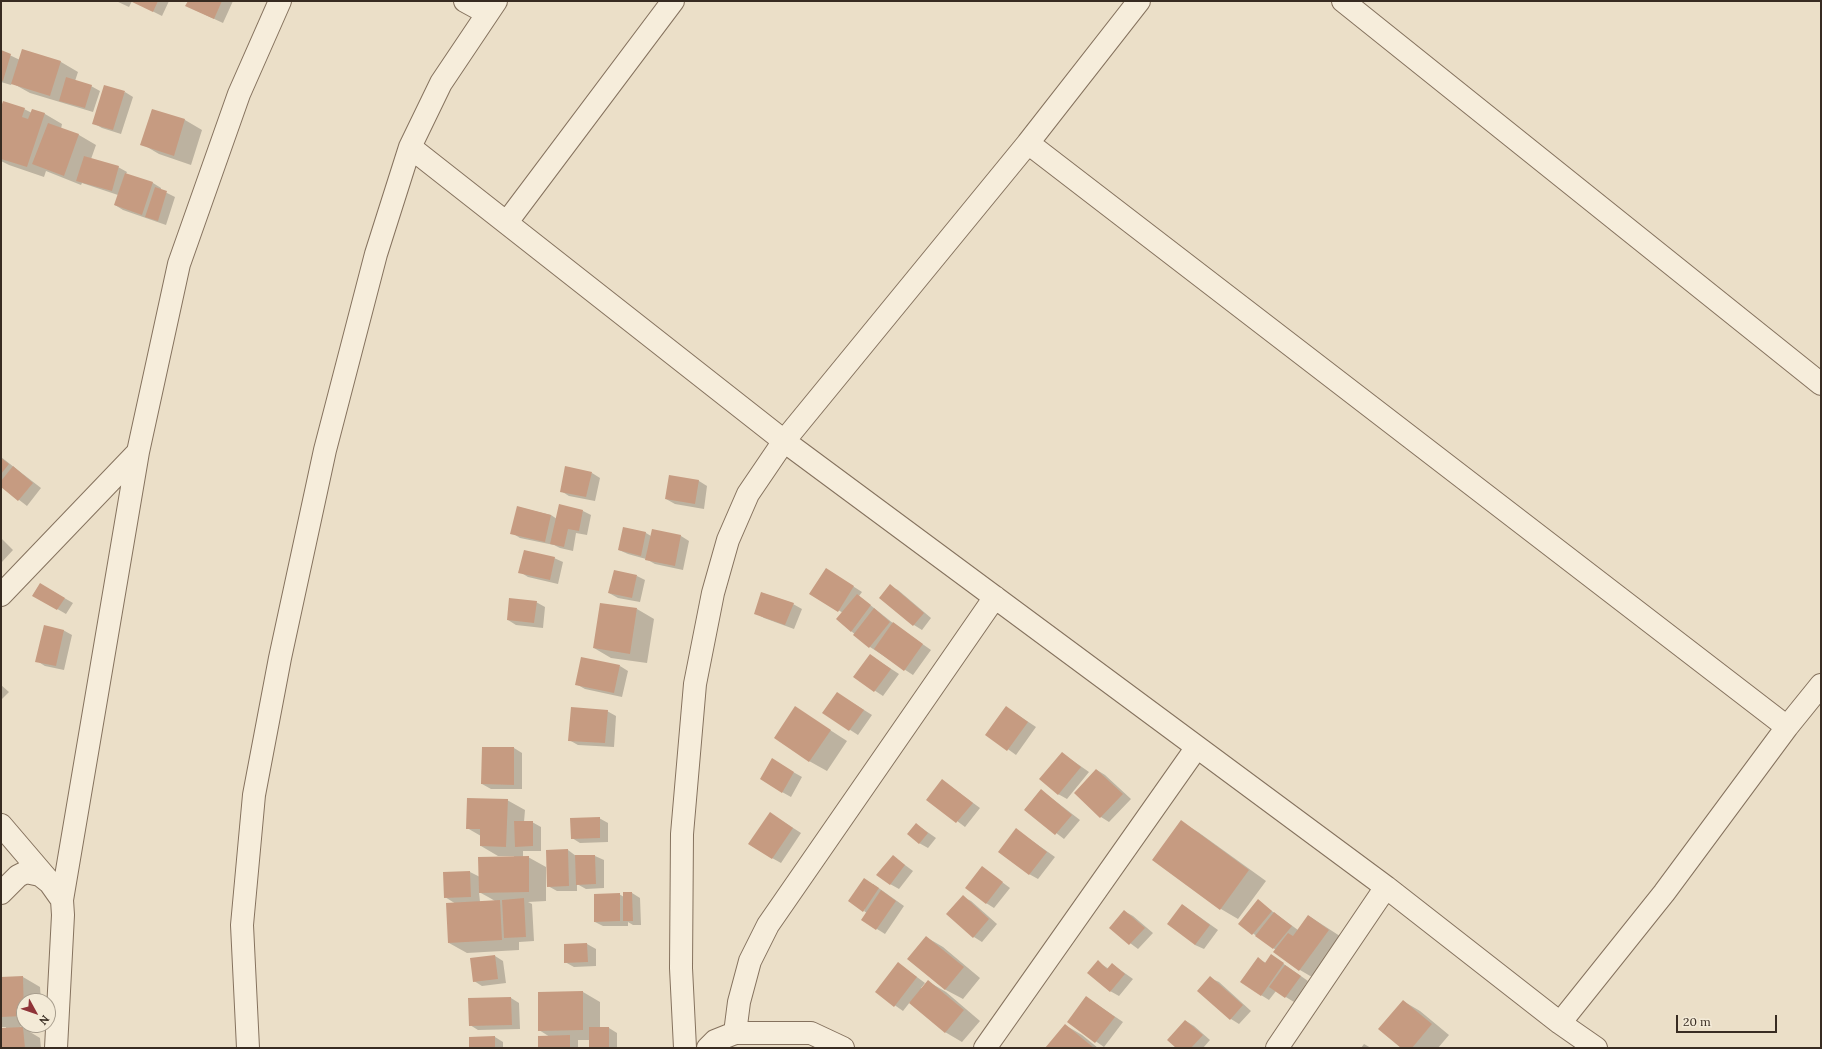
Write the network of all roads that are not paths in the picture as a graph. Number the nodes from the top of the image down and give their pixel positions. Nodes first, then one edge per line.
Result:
1 (280, 1) edge
2 (465, 1) edge
3 (673, 1) edge
4 (1139, 1) edge
5 (1343, 1) edge
6 (491, 7) edge
7 (1028, 143) junction
8 (410, 147) junction
9 (507, 222) junction
10 (1821, 384) edge
11 (784, 441) junction
12 (138, 452) junction
13 (1, 595) edge
14 (995, 597) junction
15 (1821, 685) edge
16 (1788, 727) junction
17 (1197, 747) junction
18 (1, 825) edge
19 (1386, 887) junction
20 (56, 891) junction
21 (1, 892) edge
22 (1560, 1023) junction
23 (735, 1033) junction
24 (1591, 1046) edge
25 (56, 1048) edge
26 (248, 1048) edge
27 (685, 1048) edge
28 (708, 1048) edge
29 (842, 1048) edge
30 (985, 1048) edge
31 (1277, 1048) edge

1 - 12 street
2 - 6 street
3 - 9 street
4 - 7 street
5 - 10 street
6 - 8 street
7 - 11 street
7 - 16 street
8 - 9 street
8 - 26 street
9 - 11 street
11 - 14 street
11 - 27 street
12 - 13 street
12 - 20 street
14 - 17 street
14 - 23 street
15 - 16 street
16 - 22 street
17 - 19 street
17 - 30 street
18 - 20 street
19 - 22 street
19 - 31 street
20 - 21 street
20 - 25 street
22 - 24 street
23 - 28 street
23 - 29 street

